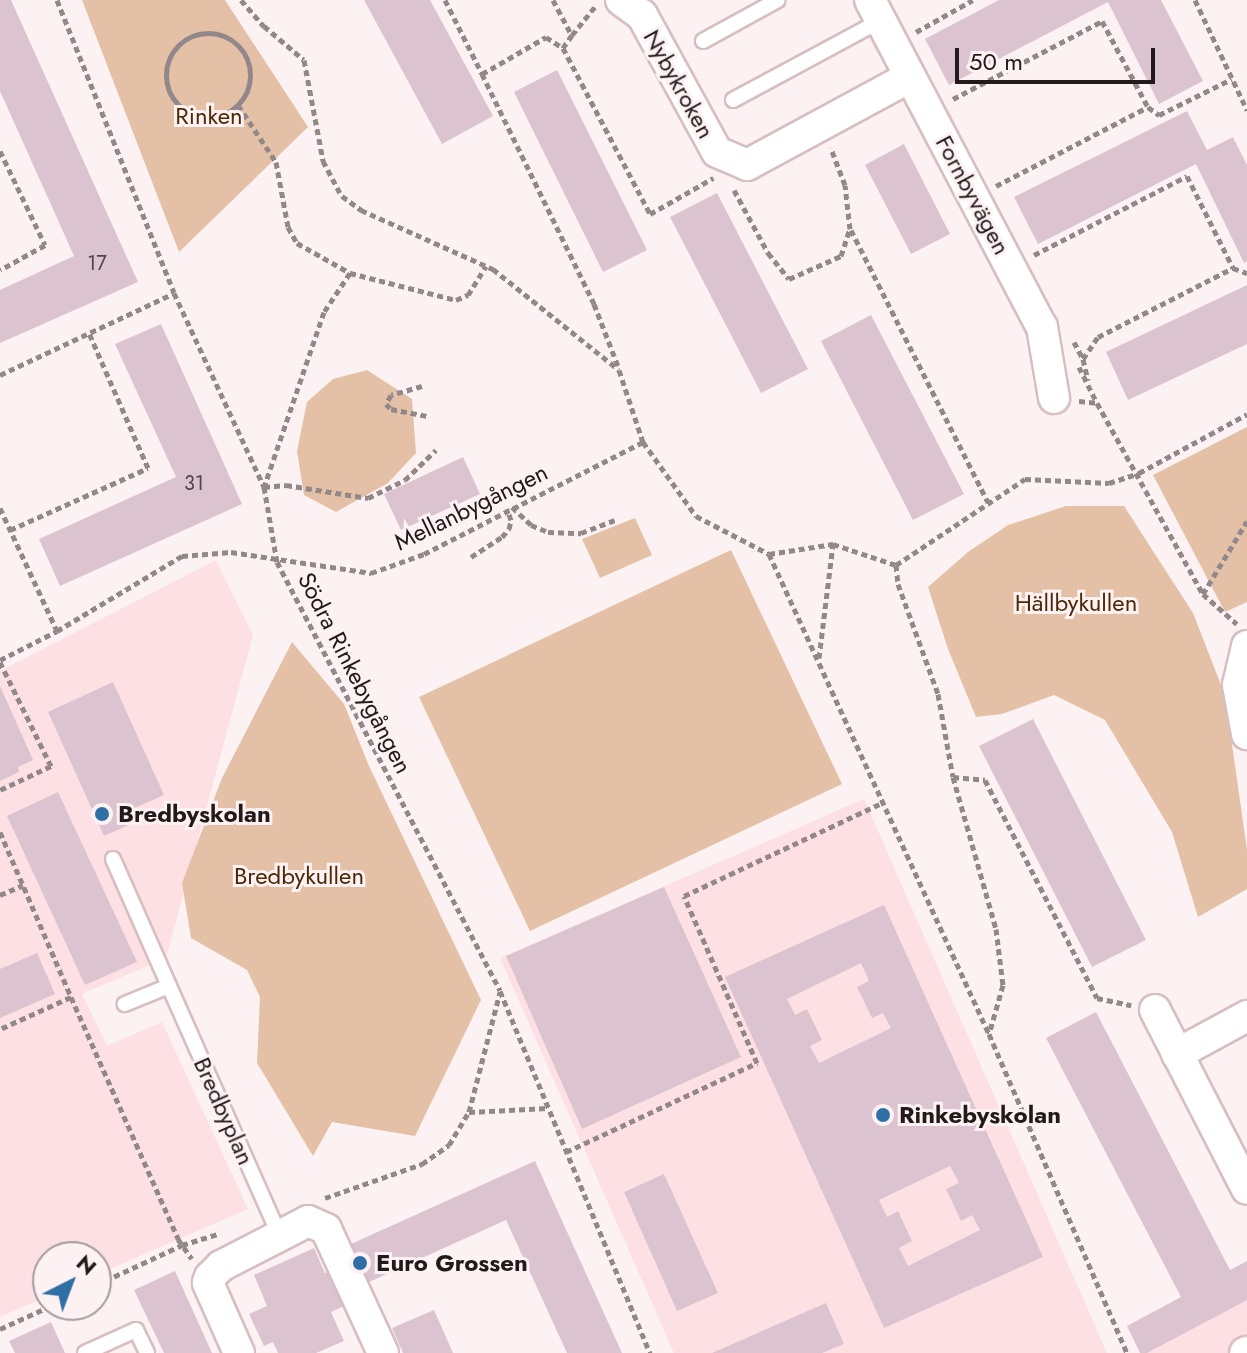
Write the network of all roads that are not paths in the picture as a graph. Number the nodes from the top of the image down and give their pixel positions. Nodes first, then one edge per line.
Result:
1 (621, 0) edge
2 (778, 0) edge
3 (887, 14) edge
4 (703, 41) dead end
5 (910, 77) junction
6 (733, 100) dead end
7 (1054, 398) road end
8 (1247, 646) edge
9 (1247, 734) edge
10 (113, 859) dead end
11 (169, 986) junction
12 (125, 1004) dead end
13 (1155, 1010) road end
14 (1247, 1016) edge
15 (1177, 1054) junction
16 (1247, 1189) edge
17 (280, 1236) junction
18 (85, 1353) edge
19 (147, 1353) edge
20 (239, 1353) edge
21 (383, 1353) edge

1 - 5 street, Nybykroken
2 - 4 lane
3 - 5 street, Fornbyvägen
3 - 6 lane
5 - 7 street, Fornbyvägen
8 - 9 street
10 - 11 lane, Bredbyplan
11 - 12 lane
11 - 17 lane, Bredbyplan
13 - 15 street
14 - 15 street
15 - 16 street
17 - 20 street
17 - 21 street
18 - 19 lane

